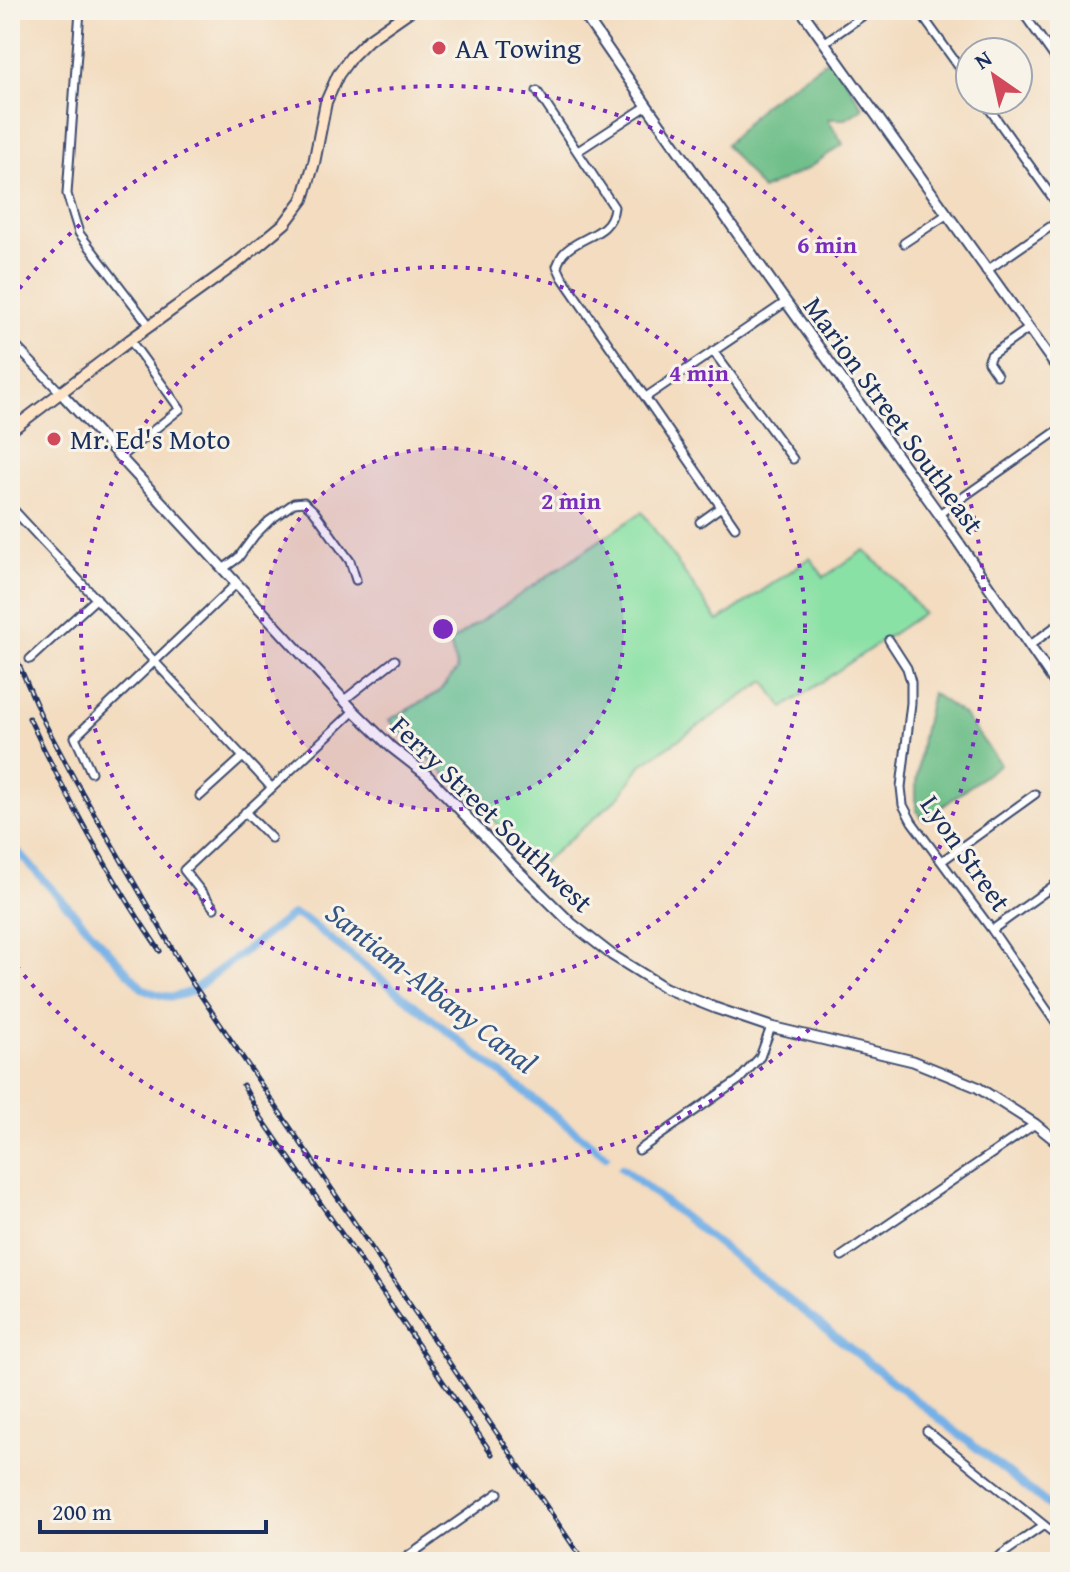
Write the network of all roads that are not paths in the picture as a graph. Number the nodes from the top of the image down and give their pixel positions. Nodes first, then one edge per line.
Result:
1 (80, 10) edge
2 (411, 10) edge
3 (801, 10) edge
4 (871, 10) edge
5 (918, 10) edge
6 (1021, 10) edge
7 (583, 11) edge
8 (825, 42) junction
9 (954, 60) edge
10 (1060, 65) edge
11 (537, 91) dead end
12 (647, 106) junction
13 (994, 116) edge
14 (578, 151) junction
15 (1060, 208) edge
16 (946, 215) junction
17 (1060, 220) edge
18 (904, 243) dead end
19 (986, 271) junction
20 (786, 302) junction
21 (150, 326) junction
22 (1028, 329) junction
23 (10, 340) edge
24 (130, 340) junction
25 (713, 351) junction
26 (1060, 372) edge
27 (997, 375) dead end
28 (61, 393) junction
29 (646, 397) junction
30 (1060, 429) edge
31 (10, 431) edge
32 (120, 457) junction
33 (793, 459) dead end
34 (10, 506) edge
35 (721, 507) junction
36 (939, 514) junction
37 (700, 522) dead end
38 (735, 527) dead end
39 (223, 569) junction
40 (356, 580) dead end
41 (236, 584) junction
42 (97, 598) junction
43 (1060, 623) edge
44 (889, 640) dead end
45 (1029, 646) junction
46 (30, 659) dead end
47 (395, 660) dead end
48 (155, 661) junction
49 (1060, 690) edge
50 (344, 700) junction
51 (354, 711) junction
52 (243, 757) junction
53 (91, 772) dead end
54 (272, 788) junction
55 (1035, 794) dead end
56 (200, 796) dead end
57 (245, 812) junction
58 (271, 838) dead end
59 (942, 861) junction
60 (1060, 881) edge
61 (214, 908) dead end
62 (992, 930) junction
63 (771, 1027) junction
64 (1060, 1029) edge
65 (1035, 1124) junction
66 (1060, 1144) edge
67 (639, 1150) dead end
68 (842, 1256) dead end
69 (927, 1431) dead end
70 (498, 1493) dead end
71 (1044, 1525) junction
72 (1060, 1538) edge
73 (400, 1562) edge
74 (991, 1562) edge

1 - 21 street
2 - 21 main road
3 - 8 street
4 - 8 street
5 - 9 street
6 - 10 street
7 - 12 street, Marion Street Southeast
8 - 16 street
11 - 14 street
12 - 14 street
12 - 20 street, Marion Street Southeast
13 - 15 street
14 - 29 street
16 - 18 street
16 - 19 street
17 - 19 street
19 - 22 street
20 - 25 street
20 - 36 street, Marion Street Southeast
21 - 24 main road
22 - 26 street
22 - 27 street
23 - 28 street, Ferry Street Southwest
24 - 28 main road
24 - 32 street
25 - 29 street
25 - 33 street
28 - 31 main road
28 - 32 street, Ferry Street Southwest
29 - 35 street
30 - 36 street
32 - 39 street, Ferry Street Southwest
34 - 42 street
35 - 37 street
35 - 38 street
36 - 45 street, Marion Street Southeast
39 - 40 street
39 - 41 street, Ferry Street Southwest
41 - 48 street
41 - 50 street, Ferry Street Southwest
42 - 46 street
42 - 48 street
43 - 45 street
44 - 59 street, Lyon Street
45 - 49 street, Marion Street Southeast
47 - 50 street
48 - 52 street
48 - 53 street
50 - 51 street, Ferry Street Southwest
51 - 54 street
51 - 63 street, Ferry Street Southwest
52 - 54 street
52 - 56 street
54 - 57 street
55 - 59 street
57 - 58 street
57 - 61 street
59 - 62 street, Lyon Street
60 - 62 street
62 - 64 street, Lyon Street
63 - 65 street, Ferry Street Southwest
63 - 67 street
65 - 66 street, Ferry Street Southwest
65 - 68 street
69 - 71 street
70 - 73 street
71 - 72 street
71 - 74 street

